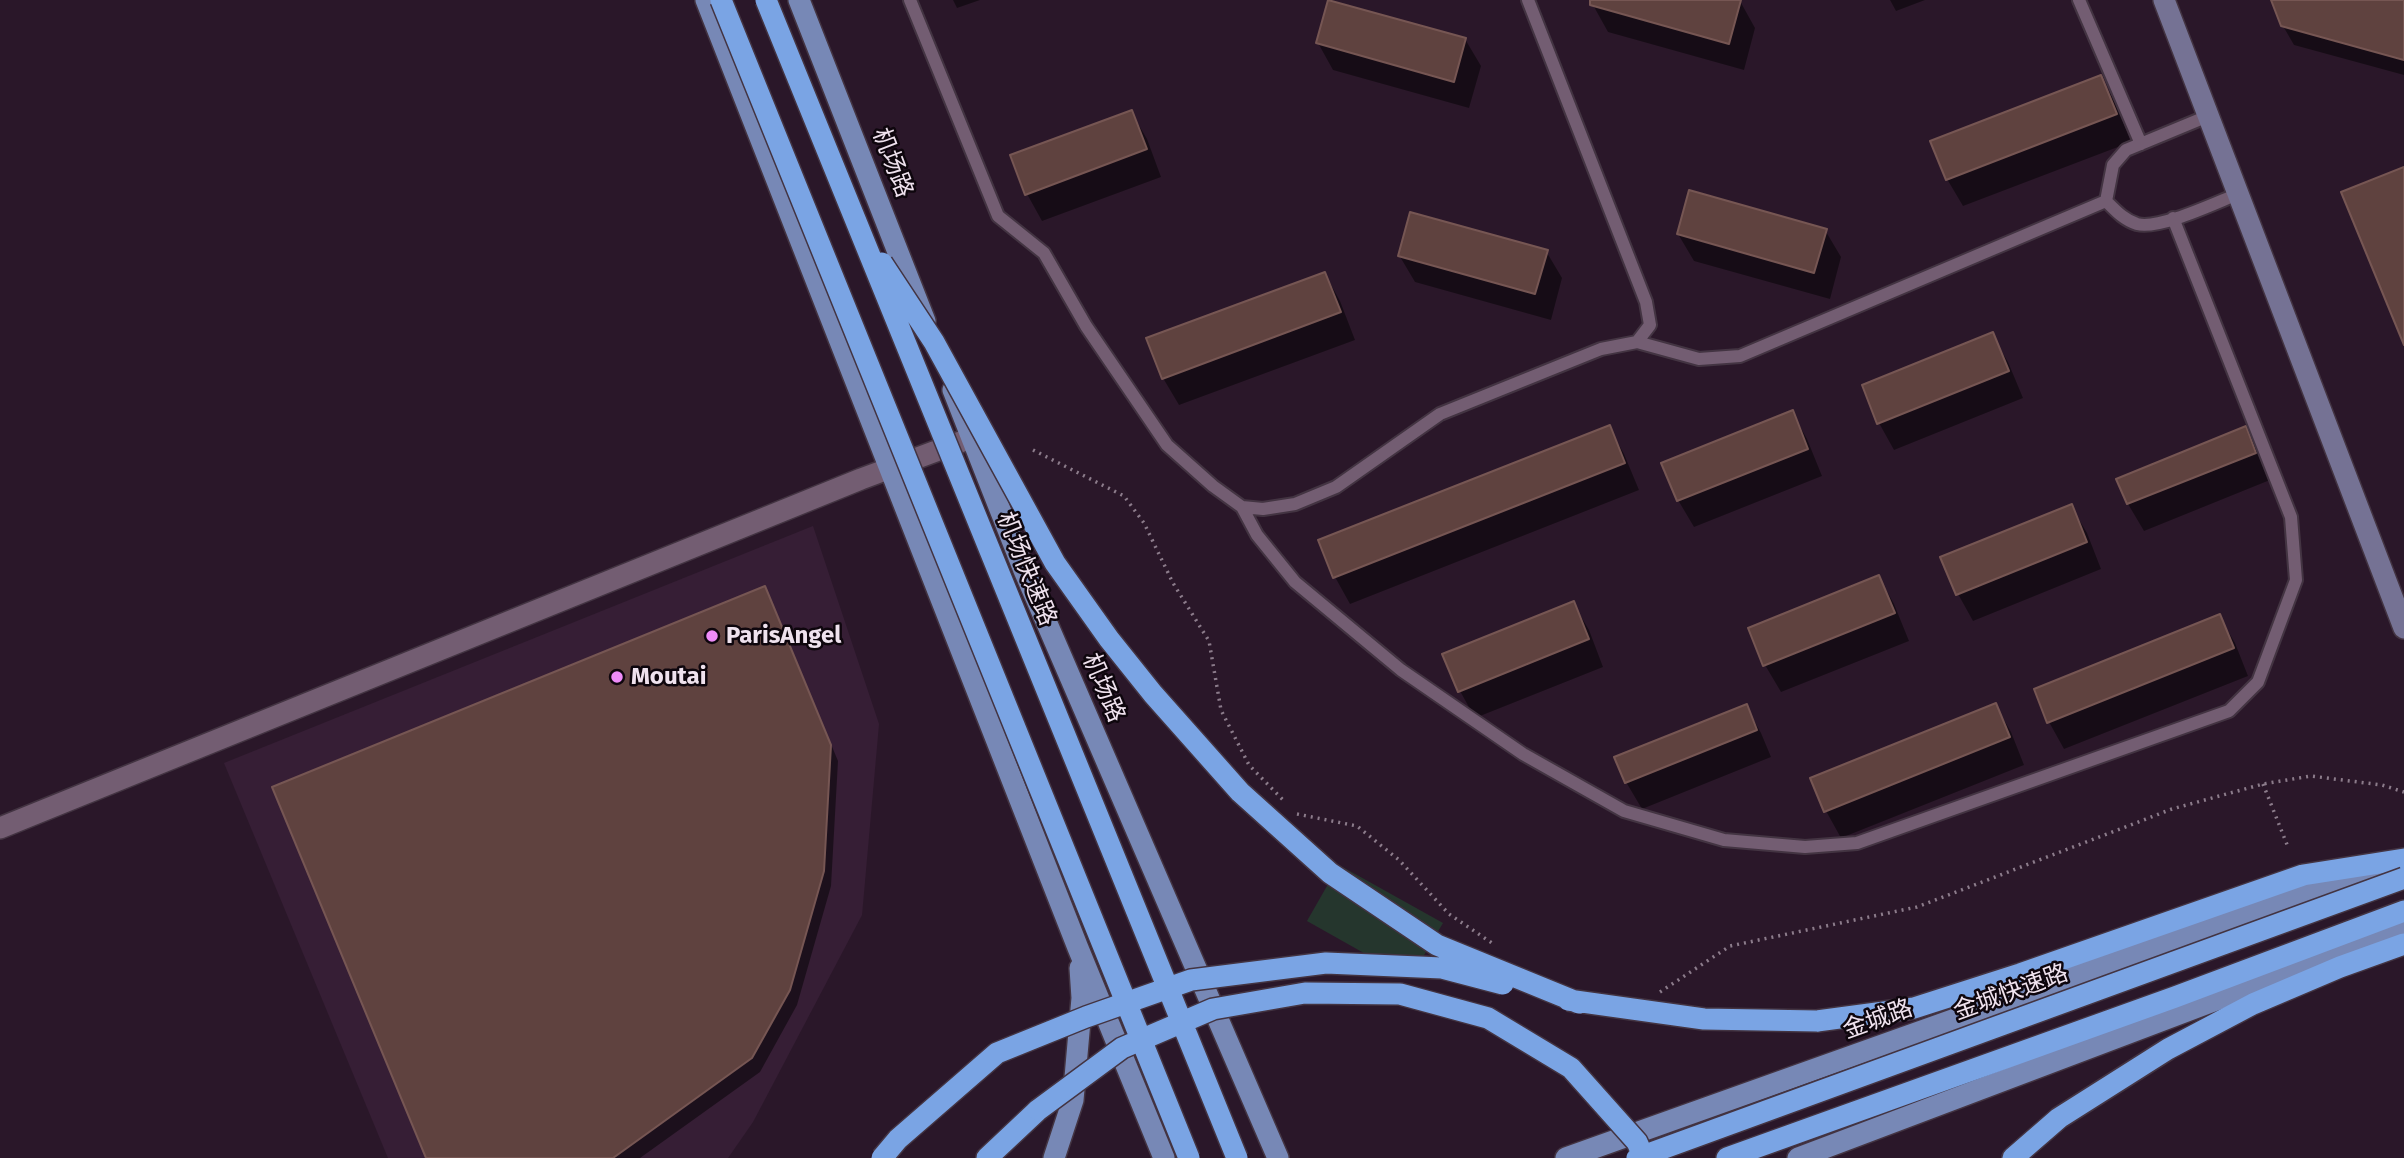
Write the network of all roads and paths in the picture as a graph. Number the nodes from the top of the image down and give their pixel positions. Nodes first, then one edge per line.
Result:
1 (706, 0) edge
2 (721, 0) edge
3 (766, 0) edge
4 (799, 0) edge
5 (910, 0) edge
6 (1528, 0) edge
7 (2079, 0) edge
8 (2164, 0) edge
9 (2208, 116) junction
10 (2141, 144) junction
11 (2238, 194) junction
12 (2106, 201) junction
13 (2173, 218) junction
14 (856, 224) junction
15 (1637, 342) junction
16 (971, 438) junction
17 (891, 468) junction
18 (1242, 507) junction
19 (2404, 628) edge
20 (2263, 784) dead end
21 (2382, 785) dead end
22 (2404, 792) edge
23 (0, 828) edge
24 (2288, 847) dead end
25 (2404, 859) edge
26 (2404, 878) edge
27 (2404, 911) edge
28 (2404, 929) edge
29 (2404, 944) edge
30 (1078, 948) junction
31 (1579, 1003) junction
32 (1918, 1090) junction
33 (882, 1158) edge
34 (987, 1158) edge
35 (1054, 1158) edge
36 (1164, 1158) edge
37 (1189, 1158) edge
38 (1237, 1158) edge
39 (1278, 1158) edge
40 (1566, 1158) edge
41 (1637, 1158) edge
42 (1644, 1158) edge
43 (1727, 1158) edge
44 (1748, 1158) edge
45 (1798, 1158) edge
46 (2012, 1158) edge

1 - 17 main road
2 - 37 highway, bridge
3 - 14 highway, 机场快速路, bridge
4 - 16 main road, 机场路
5 - 18 lane
6 - 15 lane
7 - 10 lane
8 - 9 street
9 - 10 lane
9 - 11 street
10 - 12 lane
11 - 13 lane
11 - 19 street
12 - 13 lane
12 - 15 lane
13 - 18 lane
14 - 31 highway, bridge
14 - 38 highway, 机场快速路, bridge
15 - 18 lane
16 - 17 street
16 - 39 main road, 机场路
17 - 23 street
17 - 30 main road
20 - 24 path
21 - 22 path
25 - 31 highway, bridge
25 - 40 main road, 金城路
26 - 41 highway, 金城快速路, bridge
27 - 32 highway
28 - 45 main road
29 - 46 highway
30 - 35 main road
30 - 36 main road
31 - 33 highway, bridge
32 - 43 highway
32 - 44 highway
34 - 42 highway, bridge

